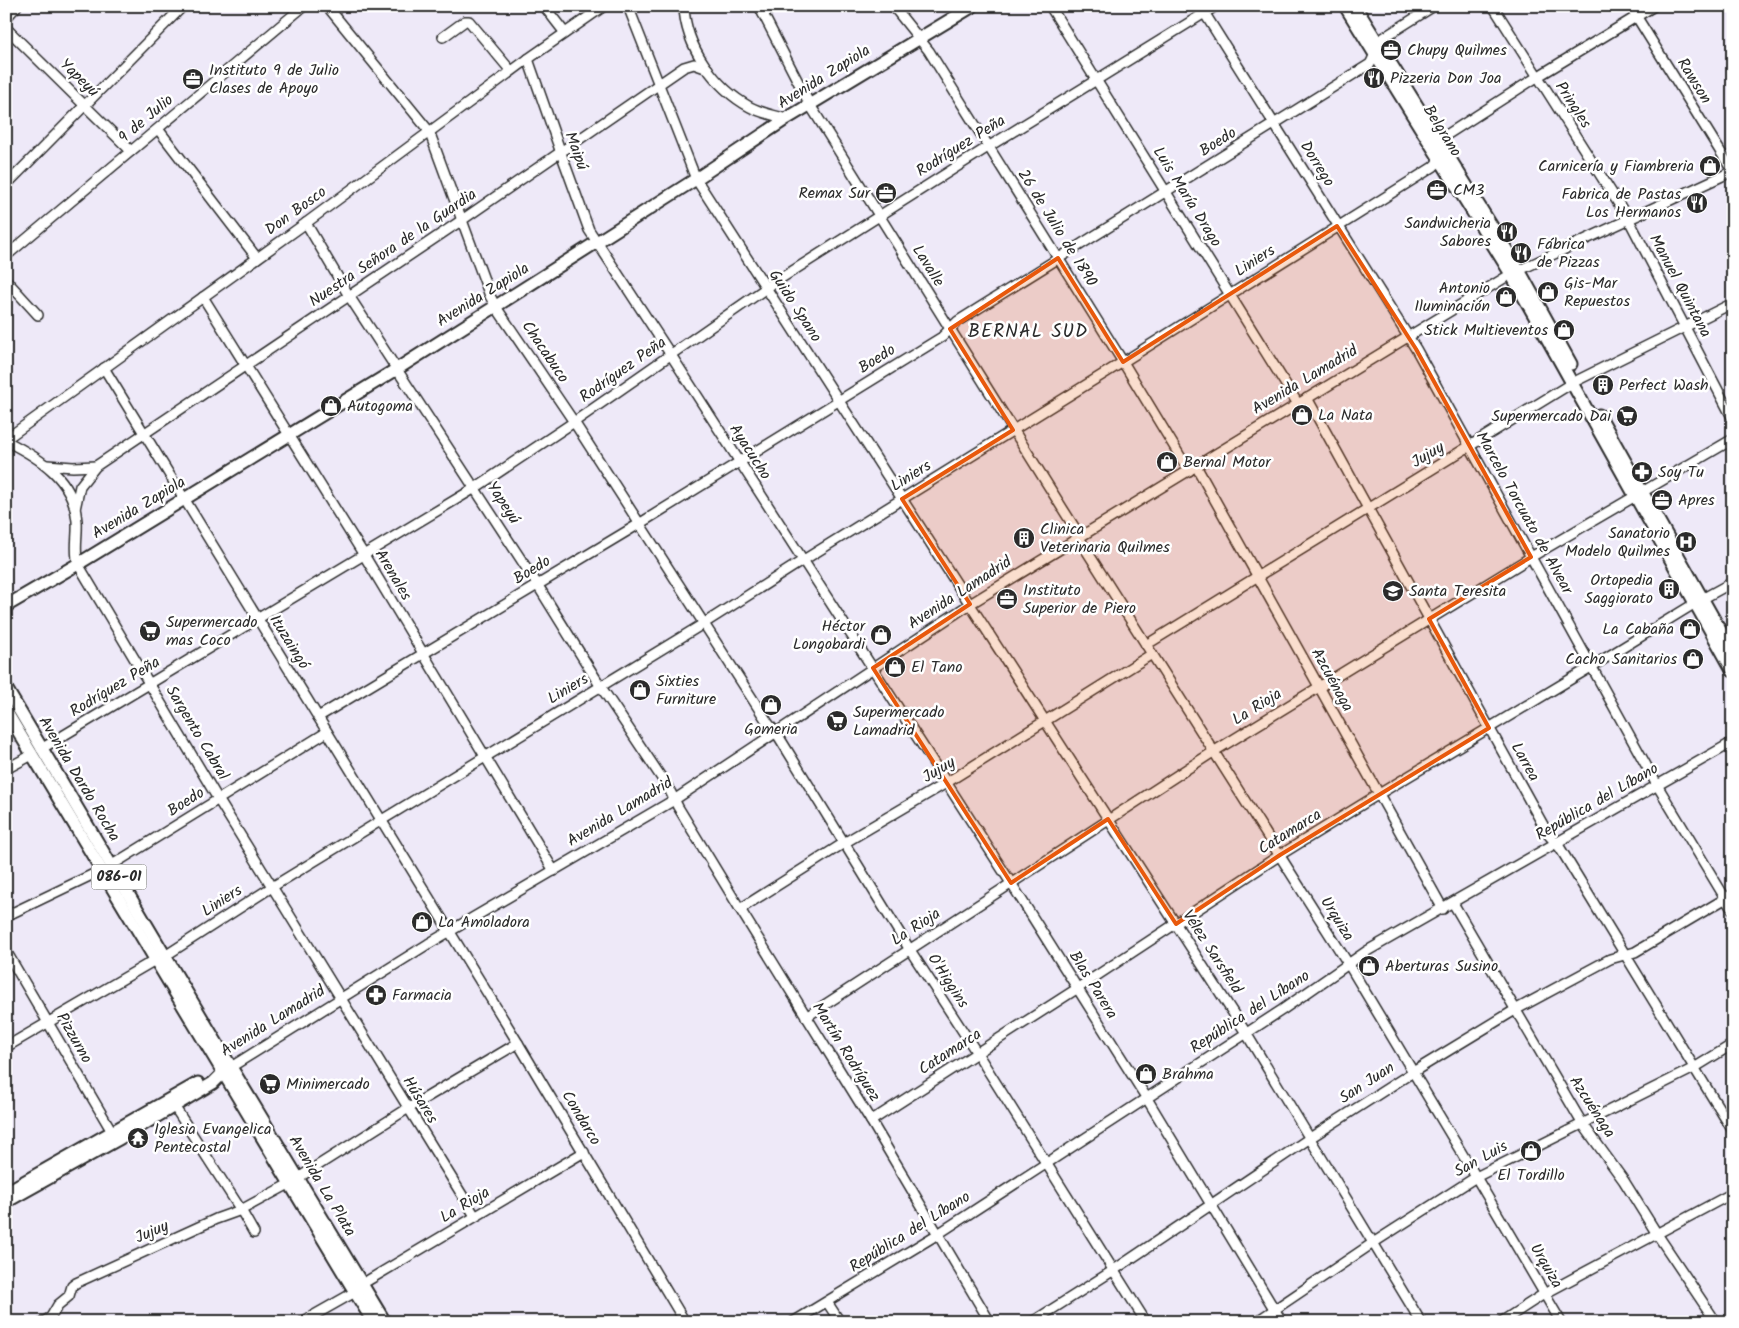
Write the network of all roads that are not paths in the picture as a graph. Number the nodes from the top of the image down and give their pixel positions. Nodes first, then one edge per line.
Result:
1 (17, 6) edge
2 (183, 6) edge
3 (304, 6) edge
4 (327, 6) edge
5 (544, 6) edge
6 (604, 6) edge
7 (628, 6) edge
8 (684, 6) edge
9 (774, 6) edge
10 (893, 6) edge
11 (973, 6) edge
12 (1050, 6) edge
13 (1216, 6) edge
14 (1345, 6) edge
15 (1355, 6) edge
16 (1434, 6) edge
17 (1493, 6) edge
18 (1630, 6) edge
19 (1654, 6) edge
20 (761, 10) edge
21 (1202, 10) edge
22 (8, 14) edge
23 (1637, 17) junction
24 (6, 28) edge
25 (565, 33) junction
26 (444, 37) dead end
27 (918, 39) junction
28 (1376, 48) junction
29 (528, 59) junction
30 (708, 69) junction
31 (512, 71) junction
32 (1537, 77) junction
33 (1096, 81) junction
34 (658, 84) junction
35 (810, 105) junction
36 (86, 106) junction
37 (786, 119) junction
38 (1274, 124) junction
39 (158, 128) junction
40 (429, 131) junction
41 (1440, 143) junction
42 (988, 147) junction
43 (131, 150) junction
44 (560, 153) junction
45 (1439, 157) junction
46 (1733, 172) edge
47 (696, 179) junction
48 (6, 185) edge
49 (1166, 192) junction
50 (879, 215) junction
51 (462, 220) junction
52 (1629, 220) junction
53 (306, 223) junction
54 (1338, 226) junction
55 (599, 247) junction
56 (6, 256) edge
57 (257, 258) junction
58 (1058, 258) junction
59 (1515, 272) junction
60 (6, 280) edge
61 (766, 288) junction
62 (1230, 295) junction
63 (349, 296) junction
64 (203, 298) junction
65 (1733, 303) edge
66 (496, 307) junction
67 (38, 314) dead end
68 (1685, 326) junction
69 (950, 329) junction
70 (1409, 337) junction
71 (671, 355) junction
72 (1123, 362) junction
73 (246, 365) junction
74 (104, 368) junction
75 (396, 369) junction
76 (1576, 381) junction
77 (1307, 398) junction
78 (838, 400) junction
79 (1298, 404) junction
80 (1733, 419) edge
81 (574, 422) junction
82 (1013, 430) junction
83 (144, 433) junction
84 (290, 435) junction
85 (1733, 439) edge
86 (6, 440) edge
87 (1471, 446) junction
88 (739, 462) junction
89 (47, 465) junction
90 (96, 466) junction
91 (1192, 468) junction
92 (475, 488) junction
93 (1638, 493) junction
94 (184, 499) junction
95 (902, 499) junction
96 (75, 509) junction
97 (1368, 509) junction
98 (639, 524) junction
99 (1079, 537) junction
100 (364, 555) junction
101 (1531, 557) junction
102 (802, 560) junction
103 (78, 564) junction
104 (1257, 578) junction
105 (1733, 582) edge
106 (537, 584) junction
107 (1698, 601) junction
108 (970, 604) junction
109 (6, 606) edge
110 (257, 619) junction
111 (1429, 619) junction
112 (703, 624) junction
113 (1146, 645) junction
114 (423, 653) junction
115 (1733, 653) edge
116 (1152, 654) junction
117 (1592, 667) junction
118 (873, 668) junction
119 (1733, 671) edge
120 (150, 683) junction
121 (1318, 686) junction
122 (601, 687) junction
123 (6, 688) edge
124 (6, 712) edge
125 (318, 717) junction
126 (1045, 721) junction
127 (1489, 728) junction
128 (326, 732) junction
129 (776, 732) junction
130 (1733, 742) edge
131 (36, 752) junction
132 (1213, 752) junction
133 (485, 756) junction
134 (6, 768) edge
135 (946, 783) junction
136 (1656, 785) junction
137 (1379, 794) junction
138 (218, 799) junction
139 (674, 800) junction
140 (1108, 819) junction
141 (381, 821) junction
142 (1555, 842) junction
143 (844, 844) junction
144 (1280, 855) junction
145 (107, 867) junction
146 (554, 870) junction
147 (1011, 883) junction
148 (272, 887) junction
149 (1729, 896) edge
150 (1452, 903) junction
151 (740, 909) junction
152 (1443, 909) junction
153 (1733, 911) edge
154 (6, 916) edge
155 (1176, 924) junction
156 (449, 931) junction
157 (910, 950) junction
158 (6, 951) edge
159 (1625, 955) junction
160 (160, 958) junction
161 (1349, 965) junction
162 (1078, 988) junction
163 (340, 999) junction
164 (1515, 1010) junction
165 (806, 1016) junction
166 (48, 1023) junction
167 (1246, 1033) junction
168 (518, 1043) junction
169 (1733, 1044) edge
170 (6, 1047) edge
171 (977, 1053) junction
172 (1694, 1068) junction
173 (226, 1070) junction
174 (1413, 1072) junction
175 (1146, 1097) junction
176 (174, 1106) junction
177 (407, 1109) junction
178 (871, 1121) junction
179 (1582, 1123) junction
180 (1733, 1131) edge
181 (114, 1136) junction
182 (1310, 1138) junction
183 (584, 1152) junction
184 (1046, 1162) junction
185 (1476, 1177) junction
186 (293, 1181) junction
187 (1733, 1193) edge
188 (7, 1196) edge
189 (1212, 1205) junction
190 (241, 1210) junction
191 (475, 1216) junction
192 (254, 1233) dead end
193 (938, 1234) junction
194 (1657, 1234) junction
195 (1373, 1243) junction
196 (1114, 1270) junction
197 (358, 1288) junction
198 (1544, 1294) junction
199 (827, 1302) junction
200 (1274, 1310) junction
201 (43, 1322) edge
202 (302, 1322) edge
203 (373, 1322) edge
204 (385, 1322) edge
205 (685, 1322) edge
206 (793, 1322) edge
207 (840, 1322) edge
208 (990, 1322) edge
209 (1032, 1322) edge
210 (1146, 1322) edge
211 (1256, 1322) edge
212 (1282, 1322) edge
213 (1420, 1322) edge
214 (1501, 1322) edge
215 (1561, 1322) edge
216 (1716, 1322) edge

1 - 22 street
2 - 36 street
3 - 39 street, 9 de Julio
4 - 40 street, Chacabuco
5 - 25 street
6 - 25 street, Don Bosco
7 - 34 street, Guido Spano
8 - 30 street
9 - 20 street
10 - 27 street, 26 de Julio de 1890
11 - 27 main road, Avenida Zapiola
12 - 33 street, Luis María Drago
13 - 21 street, Rodríguez Peña
14 - 28 main road, Belgrano
15 - 28 main road, Belgrano
16 - 28 street, Boedo
17 - 32 street, Pringles
18 - 23 street, Rawson
19 - 23 street
20 - 35 street, Lavalle
21 - 33 street, Rodríguez Peña
21 - 38 street, Dorrego
23 - 32 street
23 - 46 street, Rawson
24 - 36 street, Yapeyú
25 - 29 street, Don Bosco
26 - 31 street
27 - 35 main road, Avenida Zapiola
27 - 42 street, 26 de Julio de 1890
28 - 38 street, Boedo
28 - 41 main road, Belgrano
28 - 45 main road, Belgrano
29 - 31 street, Don Bosco
29 - 44 street, Maipú
30 - 34 street, Nuestra Señora de la Guardia
30 - 37 street
31 - 40 street, Don Bosco
32 - 41 street
32 - 52 street, Pringles
33 - 42 street, Rodríguez Peña
33 - 49 street, Luis María Drago
34 - 44 street, Nuestra Señora de la Guardia
34 - 47 street, Guido Spano
35 - 37 main road, Avenida Zapiola
35 - 50 street, Lavalle
36 - 43 street, Yapeyú
36 - 48 street
37 - 47 main road, Avenida Zapiola
38 - 49 street, Boedo
38 - 54 street, Dorrego
39 - 43 street, 9 de Julio
39 - 57 street
40 - 51 street, Chacabuco
40 - 53 street, Don Bosco
41 - 45 street
41 - 59 main road, Belgrano
42 - 50 street, Rodríguez Peña
42 - 58 street, 26 de Julio de 1890
43 - 56 street, 9 de Julio
44 - 51 street, Nuestra Señora de la Guardia
44 - 55 street, Maipú
45 - 54 street, Liniers
45 - 59 main road, Belgrano
46 - 52 street, Avenida Lamadrid
47 - 55 main road, Avenida Zapiola
47 - 61 street, Guido Spano
49 - 58 street, Boedo
49 - 62 street, Luis María Drago
50 - 61 street, Rodríguez Peña
50 - 69 street, Lavalle
51 - 63 street, Nuestra Señora de la Guardia
51 - 66 street, Chacabuco
52 - 59 street, Avenida Lamadrid
52 - 68 street, Manuel Quintana
53 - 57 street, Don Bosco
53 - 63 street, Yapeyú
54 - 62 street, Liniers
54 - 70 street, Dorrego
55 - 66 main road, Avenida Zapiola
55 - 71 street, Ayacucho
57 - 64 street, Don Bosco
58 - 69 street, Boedo
58 - 72 street, 26 de Julio de 1890
59 - 70 street, Avenida Lamadrid
59 - 76 main road
60 - 67 street
61 - 71 street, Rodríguez Peña
61 - 78 street, Guido Spano
62 - 72 street, Liniers
62 - 79 street, Luis María Drago
63 - 73 street, Nuestra Señora de la Guardia
63 - 75 street, Yapeyú
64 - 73 street, Arenales
64 - 74 street, Don Bosco
65 - 68 street, Jujuy
66 - 75 main road, Avenida Zapiola
66 - 81 street, Chacabuco
68 - 76 street, Jujuy
68 - 80 street, Manuel Quintana
69 - 78 street, Boedo
69 - 82 street, Lavalle
70 - 77 street, Avenida Lamadrid
70 - 87 street, Marcelo Torcuato de Alvear
71 - 81 street, Rodríguez Peña
71 - 88 street, Ayacucho
72 - 82 street, Liniers
72 - 91 street, 26 de Julio de 1890
73 - 83 street, Nuestra Señora de la Guardia
73 - 84 street, Arenales
74 - 83 street, Ituzaingó
74 - 86 street, Don Bosco
75 - 84 main road, Avenida Zapiola
75 - 92 street, Yapeyú
76 - 87 street, Jujuy
76 - 93 main road
77 - 79 street, Avenida Lamadrid
77 - 97 street, Larrea
78 - 88 street, Boedo
78 - 95 street, Guido Spano
79 - 91 street, Avenida Lamadrid
81 - 92 street, Rodríguez Peña
81 - 98 street, Chacabuco
82 - 95 street, Liniers
82 - 99 street, Lavalle
83 - 90 street, Nuestra Señora de la Guardia
83 - 94 street, Ituzaingó
84 - 94 main road, Avenida Zapiola
84 - 100 street, Arenales
85 - 93 street, La Rioja
86 - 89 street, Sargento Cabral
87 - 97 street, Jujuy
87 - 101 street, Marcelo Torcuato de Alvear
88 - 98 street, Boedo
88 - 102 street, Ayacucho
89 - 90 street
89 - 96 street, Sargento Cabral
90 - 96 street, Nuestra Señora de la Guardia
91 - 99 street, Avenida Lamadrid
91 - 104 street, Azcuénaga
92 - 100 street, Rodríguez Peña
92 - 106 street, Yapeyú
93 - 101 street, La Rioja
93 - 107 main road
94 - 103 main road, Avenida Zapiola
94 - 110 street, Ituzaingó
95 - 102 street, Liniers
95 - 108 street, Guido Spano
96 - 103 street, Sargento Cabral
97 - 104 street, Jujuy
97 - 111 street, Larrea
98 - 106 street, Boedo
98 - 112 street, Chacabuco
99 - 108 street, Avenida Lamadrid
99 - 113 street, Urquiza
100 - 110 street, Rodríguez Peña
100 - 114 street, Arenales
101 - 111 street, La Rioja
101 - 117 street, Marcelo Torcuato de Alvear
102 - 112 street, Liniers
102 - 118 street, Ayacucho
103 - 109 main road, Avenida Zapiola
103 - 120 street, Sargento Cabral
104 - 113 street, Jujuy
104 - 121 street, Azcuénaga
105 - 107 street, Catamarca
106 - 114 street, Boedo
106 - 122 street, Yapeyú
107 - 115 main road
107 - 117 street, Catamarca
107 - 119 main road
108 - 118 street, Avenida Lamadrid
108 - 126 street, Vélez Sarsfield
110 - 120 street, Rodríguez Peña
110 - 125 street, Ituzaingó
111 - 121 street, La Rioja
111 - 127 street, Larrea
112 - 122 street, Liniers
112 - 129 street, Chacabuco
113 - 116 street, Urquiza
114 - 125 street, Boedo
114 - 133 street, Arenales
116 - 126 street, Jujuy
116 - 132 street, Urquiza
117 - 127 street, Catamarca
117 - 136 street, Marcelo Torcuato de Alvear
118 - 129 street, Avenida Lamadrid
118 - 135 street, Blas Parera
120 - 131 street, Rodríguez Peña
120 - 138 street, Sargento Cabral
121 - 132 street, La Rioja
121 - 137 street, Azcuénaga
122 - 133 street, Liniers
122 - 139 street, Yapeyú
123 - 131 main road, Avenida Dardo Rocha / 086-01
124 - 131 main road, Avenida Dardo Rocha / 086-01
125 - 128 street, Ituzaingó
126 - 135 street, Jujuy
126 - 140 street, Vélez Sarsfield
127 - 137 street, Catamarca
127 - 142 street, Larrea
128 - 138 street, Boedo
128 - 141 street, Ituzaingó
129 - 139 street, Avenida Lamadrid
129 - 143 street, O'Higgins
130 - 136 street, República del Líbano
131 - 134 street, Rodríguez Peña
131 - 145 main road, Avenida Dardo Rocha / 086-01
132 - 140 street, La Rioja
132 - 144 street, Urquiza
133 - 141 street, Liniers
133 - 146 street, Arenales
135 - 143 street, Jujuy
135 - 147 street, Blas Parera
136 - 142 street, República del Líbano
136 - 149 street, Marcelo Torcuato de Alvear
137 - 144 street, Catamarca
137 - 152 street, Azcuénaga
138 - 145 street, Boedo
138 - 148 street, Sargento Cabral
139 - 146 street, Avenida Lamadrid
139 - 151 street, Martín Rodríguez
140 - 147 street, La Rioja
140 - 155 street, Vélez Sarsfield
141 - 148 street, Liniers
141 - 156 street, Ituzaingó
142 - 150 street, República del Líbano
142 - 159 street, Larrea
143 - 151 street, Jujuy
143 - 157 street, O'Higgins
144 - 155 street, Catamarca
144 - 161 street, Urquiza
145 - 154 street, Boedo
145 - 160 main road, Avenida Dardo Rocha / 086-01
146 - 156 street, Avenida Lamadrid
147 - 157 street, La Rioja
147 - 162 street, Blas Parera
148 - 160 street, Liniers
148 - 163 street, Sargento Cabral
149 - 153 street, Marcelo Torcuato de Alvear
149 - 159 street, San Juan
150 - 152 street, República del Líbano
150 - 164 street, Azcuénaga
151 - 165 street, Martín Rodríguez
152 - 161 street, República del Líbano
155 - 162 street, Catamarca
155 - 167 street, Vélez Sarsfield
156 - 163 street, Avenida Lamadrid
156 - 168 street, Condarco
157 - 165 street, La Rioja
157 - 171 street, O'Higgins
158 - 166 street, Pizzurno
159 - 164 street, San Juan
159 - 172 street, Larrea
160 - 166 street, Liniers
160 - 173 main road, Avenida Dardo Rocha / 086-01
161 - 167 street, República del Líbano
161 - 174 street, Urquiza
162 - 171 street, Catamarca
162 - 175 street, Blas Parera
163 - 173 street, Avenida Lamadrid
163 - 177 street, Húsares
164 - 174 street, San Juan
164 - 179 street, Azcuénaga
165 - 178 street, Martín Rodríguez
166 - 170 street, Liniers
166 - 181 street, Pizzurno
167 - 175 street, República del Líbano
167 - 182 street, Vélez Sarsfield
168 - 177 street, Jujuy
168 - 183 street, Condarco
169 - 172 street, San Luis
171 - 178 street, Catamarca
171 - 184 street, O'Higgins
172 - 179 street, San Luis
172 - 180 street, Larrea
173 - 176 main road, Avenida Lamadrid
173 - 181 main road, Avenida Lamadrid
173 - 186 main road, Avenida La Plata / 086-01
174 - 182 street, San Juan
174 - 185 street, Urquiza
175 - 184 street, República del Líbano
175 - 189 street, Blas Parera
176 - 181 main road, Avenida Lamadrid
176 - 190 street
177 - 186 street, Jujuy
177 - 191 street, Húsares
178 - 193 street, Martín Rodríguez
179 - 185 street, San Luis
179 - 194 street, Azcuénaga
181 - 188 main road, Avenida Lamadrid
182 - 189 street, San Juan
182 - 195 street, Vélez Sarsfield
183 - 191 street, La Rioja
183 - 205 street, Condarco
184 - 193 street, República del Líbano
184 - 196 street, O'Higgins
185 - 195 street, San Luis
185 - 198 street, Urquiza
186 - 190 street, Jujuy
186 - 197 main road, Avenida La Plata / 086-01
187 - 194 street
189 - 196 street, San Juan
189 - 200 street, Blas Parera
190 - 192 street
190 - 201 street, Jujuy
191 - 197 street, La Rioja
193 - 199 street, República del Líbano
193 - 208 street, Martín Rodríguez
194 - 198 street
194 - 216 street, Azcuénaga
195 - 200 street, San Luis
195 - 213 street, Vélez Sarsfield
196 - 209 street, San Juan
196 - 210 street, O'Higgins
197 - 202 street, La Rioja
197 - 203 main road, Avenida La Plata / 086-01
197 - 204 main road, Avenida La Plata / 086-01
198 - 214 street
198 - 215 street, Urquiza
199 - 206 street, República del Líbano
199 - 207 street
200 - 211 street, San Luis
200 - 212 street, Blas Parera

